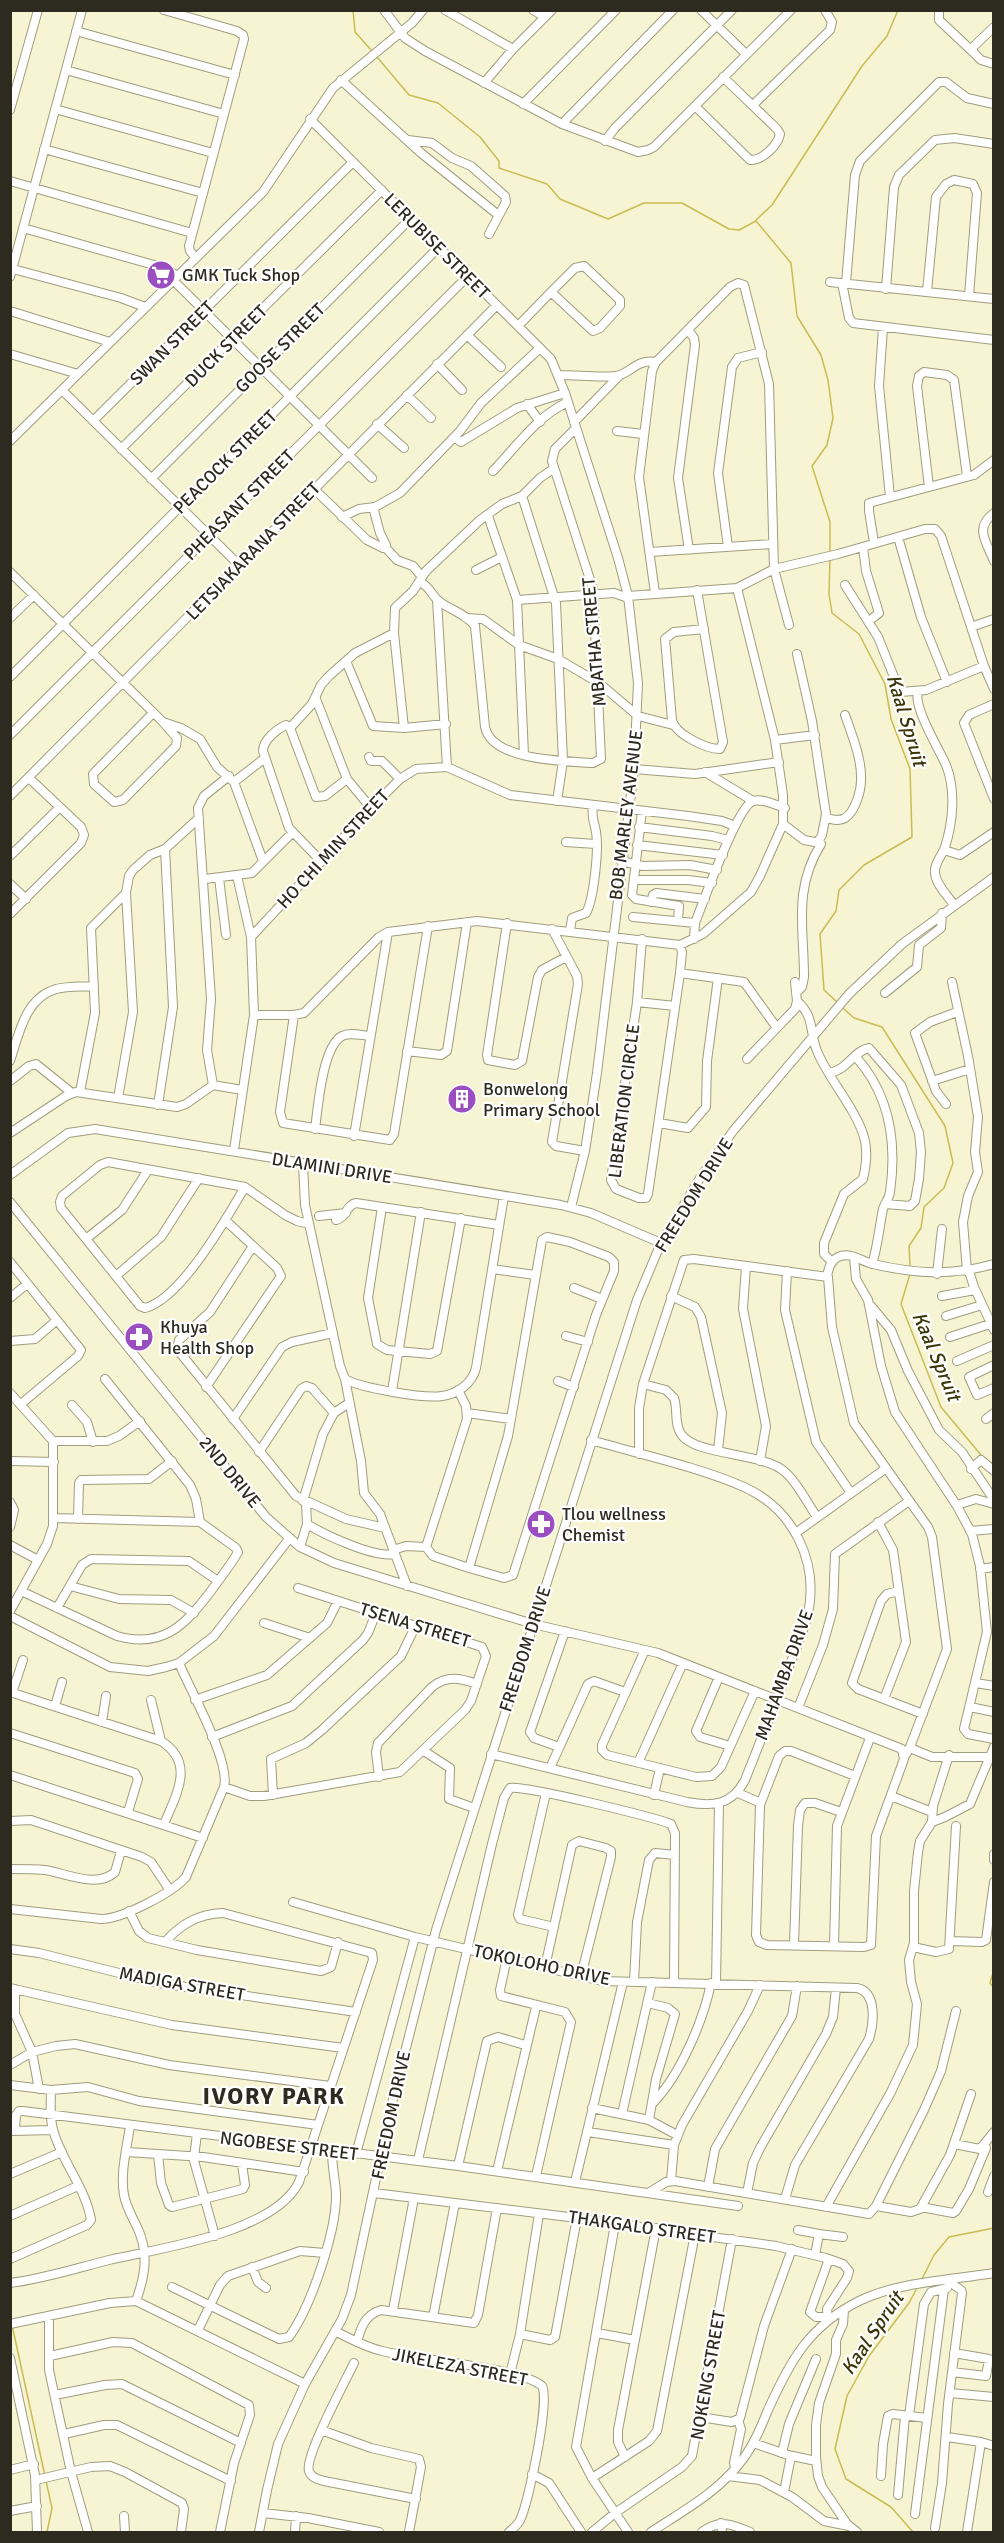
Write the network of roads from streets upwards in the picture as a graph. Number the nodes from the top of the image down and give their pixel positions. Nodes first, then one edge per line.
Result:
1 (38, 10) edge
2 (82, 10) edge
3 (164, 10) edge
4 (384, 10) edge
5 (423, 10) edge
6 (445, 10) edge
7 (533, 10) edge
8 (552, 10) edge
9 (616, 10) edge
10 (673, 10) edge
11 (701, 10) edge
12 (732, 10) edge
13 (791, 10) edge
14 (825, 10) edge
15 (939, 10) edge
16 (545, 17) junction
17 (717, 26) junction
18 (993, 27) edge
19 (76, 30) junction
20 (399, 32) junction
21 (513, 49) junction
22 (973, 52) junction
23 (746, 54) junction
24 (993, 64) edge
25 (66, 70) junction
26 (235, 75) junction
27 (723, 77) junction
28 (341, 80) junction
29 (484, 83) junction
30 (523, 104) junction
31 (993, 104) edge
32 (753, 105) junction
33 (695, 106) junction
34 (55, 109) junction
35 (10, 110) edge
36 (224, 114) junction
37 (310, 119) junction
38 (562, 124) junction
39 (408, 140) junction
40 (605, 141) junction
41 (993, 144) edge
42 (44, 149) junction
43 (213, 153) junction
44 (353, 162) junction
45 (10, 181) edge
46 (34, 188) junction
47 (382, 190) junction
48 (203, 193) junction
49 (497, 214) junction
50 (410, 219) junction
51 (23, 228) junction
52 (192, 233) junction
53 (489, 234) dead end
54 (439, 248) junction
55 (196, 258) junction
56 (12, 273) edge
57 (468, 276) junction
58 (176, 278) junction
59 (830, 282) dead end
60 (844, 283) junction
61 (886, 289) junction
62 (551, 292) junction
63 (927, 292) junction
64 (969, 296) junction
65 (993, 299) edge
66 (496, 306) junction
67 (146, 307) junction
68 (204, 310) junction
69 (10, 311) edge
70 (518, 326) junction
71 (883, 327) junction
72 (688, 330) junction
73 (467, 335) junction
74 (233, 340) junction
75 (993, 340) edge
76 (110, 342) junction
77 (540, 348) junction
78 (762, 352) junction
79 (10, 354) edge
80 (656, 362) junction
81 (436, 364) junction
82 (261, 367) junction
83 (501, 367) dead end
84 (78, 374) junction
85 (559, 375) junction
86 (620, 376) junction
87 (62, 390) junction
88 (462, 390) dead end
89 (565, 393) junction
90 (407, 395) junction
91 (291, 396) junction
92 (568, 402) junction
93 (527, 404) junction
94 (431, 418) dead end
95 (93, 421) junction
96 (540, 422) junction
97 (377, 424) junction
98 (319, 425) junction
99 (575, 425) junction
100 (617, 431) dead end
101 (644, 434) junction
102 (454, 437) junction
103 (10, 441) edge
104 (404, 448) dead end
105 (121, 449) junction
106 (348, 454) junction
107 (993, 460) edge
108 (553, 469) junction
109 (493, 471) dead end
110 (967, 476) junction
111 (372, 478) dead end
112 (151, 479) junction
113 (928, 487) junction
114 (314, 489) junction
115 (522, 496) junction
116 (890, 497) junction
117 (373, 507) junction
118 (180, 508) junction
119 (993, 513) edge
120 (488, 516) junction
121 (342, 517) junction
122 (208, 535) junction
123 (898, 537) junction
124 (874, 543) junction
125 (772, 544) junction
126 (385, 547) junction
127 (728, 547) junction
128 (863, 547) junction
129 (689, 550) junction
130 (650, 552) junction
131 (502, 557) junction
132 (993, 561) edge
133 (239, 565) junction
134 (774, 569) junction
135 (476, 570) dead end
136 (10, 572) edge
137 (421, 579) junction
138 (845, 585) dead end
139 (737, 588) junction
140 (697, 590) junction
141 (655, 593) junction
142 (34, 594) junction
143 (594, 594) junction
144 (555, 596) junction
145 (628, 597) junction
146 (437, 600) junction
147 (517, 600) junction
148 (10, 618) edge
149 (466, 618) junction
150 (993, 619) edge
151 (869, 621) junction
152 (62, 624) junction
153 (789, 625) dead end
154 (971, 627) junction
155 (704, 629) junction
156 (394, 633) junction
157 (519, 645) junction
158 (92, 653) junction
159 (797, 654) dead end
160 (558, 659) junction
161 (346, 661) junction
162 (984, 666) junction
163 (10, 677) edge
164 (947, 682) junction
165 (598, 683) junction
166 (124, 684) junction
167 (993, 689) edge
168 (922, 691) junction
169 (316, 699) junction
170 (993, 704) edge
171 (153, 713) junction
172 (845, 715) dead end
173 (638, 716) junction
174 (162, 722) junction
175 (446, 724) junction
176 (673, 725) junction
177 (290, 728) junction
178 (404, 728) junction
179 (10, 735) edge
180 (815, 735) junction
181 (775, 740) junction
182 (524, 755) junction
183 (369, 757) dead end
184 (265, 758) junction
185 (563, 761) junction
186 (779, 762) junction
187 (447, 767) junction
188 (634, 770) junction
189 (705, 772) junction
190 (30, 778) junction
191 (231, 779) junction
192 (347, 779) junction
193 (400, 779) junction
194 (10, 796) edge
195 (993, 799) edge
196 (558, 801) junction
197 (753, 801) junction
198 (593, 805) junction
199 (60, 807) junction
200 (371, 808) junction
201 (785, 808) junction
202 (629, 809) junction
203 (642, 811) junction
204 (199, 818) junction
205 (826, 818) junction
206 (783, 824) junction
207 (735, 826) junction
208 (639, 827) junction
209 (993, 832) edge
210 (292, 833) junction
211 (728, 840) junction
212 (819, 840) junction
213 (566, 842) dead end
214 (596, 844) junction
215 (637, 845) junction
216 (165, 849) junction
217 (944, 850) junction
218 (723, 855) junction
219 (10, 856) edge
220 (263, 861) junction
221 (321, 861) junction
222 (621, 861) junction
223 (636, 864) junction
224 (717, 870) junction
225 (237, 876) junction
226 (993, 877) edge
227 (219, 878) junction
228 (205, 879) junction
229 (634, 880) junction
230 (712, 883) junction
231 (10, 884) edge
232 (126, 893) junction
233 (26, 899) junction
234 (705, 899) junction
235 (651, 902) junction
236 (954, 905) junction
237 (10, 914) edge
238 (942, 914) junction
239 (633, 917) dead end
240 (678, 921) junction
241 (467, 922) junction
242 (507, 923) junction
243 (695, 923) junction
244 (428, 926) junction
245 (552, 929) junction
246 (388, 932) junction
247 (570, 932) junction
248 (226, 935) dead end
249 (251, 937) junction
250 (612, 937) junction
251 (642, 939) junction
252 (694, 939) junction
253 (680, 945) junction
254 (566, 957) junction
255 (680, 972) junction
256 (718, 978) junction
257 (795, 982) dead end
258 (952, 982) dead end
259 (94, 986) junction
260 (885, 993) dead end
261 (796, 997) junction
262 (637, 1002) junction
263 (675, 1006) junction
264 (957, 1012) junction
265 (254, 1015) junction
266 (294, 1016) junction
267 (777, 1028) junction
268 (369, 1036) junction
269 (812, 1037) junction
270 (407, 1051) junction
271 (856, 1057) junction
272 (747, 1059) dead end
273 (10, 1060) edge
274 (970, 1069) junction
275 (829, 1073) junction
276 (10, 1081) edge
277 (932, 1081) junction
278 (213, 1085) junction
279 (242, 1090) junction
280 (76, 1093) junction
281 (118, 1098) junction
282 (946, 1104) dead end
283 (158, 1105) junction
284 (659, 1123) junction
285 (315, 1129) junction
286 (10, 1133) edge
287 (354, 1136) junction
288 (234, 1150) junction
289 (585, 1151) junction
290 (303, 1164) junction
291 (148, 1170) junction
292 (10, 1175) edge
293 (199, 1178) junction
294 (245, 1187) junction
295 (504, 1196) junction
296 (10, 1202) edge
297 (885, 1204) junction
298 (381, 1207) junction
299 (571, 1208) junction
300 (421, 1212) junction
301 (346, 1213) junction
302 (319, 1216) dead end
303 (461, 1218) junction
304 (225, 1220) junction
305 (336, 1220) dead end
306 (309, 1224) junction
307 (499, 1225) junction
308 (942, 1229) dead end
309 (86, 1239) junction
310 (661, 1243) junction
311 (253, 1246) junction
312 (854, 1257) junction
313 (10, 1262) edge
314 (832, 1262) junction
315 (872, 1264) junction
316 (993, 1264) edge
317 (746, 1266) junction
318 (492, 1269) junction
319 (787, 1271) junction
320 (968, 1271) junction
321 (937, 1274) junction
322 (535, 1275) junction
323 (116, 1276) junction
324 (826, 1277) junction
325 (27, 1284) junction
326 (574, 1288) dead end
327 (975, 1290) junction
328 (671, 1296) junction
329 (942, 1296) dead end
330 (10, 1298) edge
331 (602, 1299) junction
332 (870, 1305) junction
333 (982, 1305) junction
334 (946, 1316) dead end
335 (57, 1320) junction
336 (992, 1327) edge
337 (333, 1333) junction
338 (566, 1336) dead end
339 (950, 1337) dead end
340 (10, 1341) edge
341 (588, 1342) junction
342 (993, 1345) edge
343 (398, 1351) junction
344 (957, 1361) dead end
345 (993, 1365) edge
346 (105, 1378) dead end
347 (345, 1379) junction
348 (558, 1382) dead end
349 (643, 1384) junction
350 (206, 1386) junction
351 (573, 1387) junction
352 (993, 1388) edge
353 (392, 1390) junction
354 (458, 1390) junction
355 (10, 1393) edge
356 (349, 1403) junction
357 (21, 1404) junction
358 (72, 1405) dead end
359 (334, 1413) junction
360 (467, 1413) junction
361 (993, 1413) edge
362 (233, 1419) junction
363 (511, 1419) junction
364 (986, 1419) dead end
365 (140, 1420) junction
366 (591, 1440) junction
367 (53, 1441) junction
368 (93, 1442) junction
369 (717, 1450) junction
370 (259, 1452) junction
371 (639, 1454) junction
372 (11, 1461) edge
373 (172, 1461) junction
374 (760, 1461) junction
375 (54, 1462) junction
376 (971, 1468) junction
377 (885, 1469) junction
378 (993, 1471) edge
379 (851, 1493) junction
380 (909, 1501) junction
381 (10, 1502) edge
382 (305, 1502) junction
383 (993, 1502) edge
384 (957, 1505) junction
385 (817, 1517) junction
386 (54, 1518) junction
387 (78, 1519) junction
388 (200, 1522) junction
389 (878, 1522) junction
390 (307, 1524) junction
391 (10, 1527) edge
392 (385, 1528) junction
393 (993, 1529) edge
394 (970, 1531) junction
395 (796, 1532) junction
396 (289, 1539) junction
397 (10, 1545) edge
398 (300, 1547) junction
399 (426, 1547) junction
400 (393, 1552) junction
401 (38, 1560) junction
402 (469, 1568) junction
403 (993, 1568) edge
404 (980, 1569) junction
405 (218, 1581) junction
406 (70, 1586) junction
407 (407, 1586) junction
408 (298, 1588) dead end
409 (21, 1591) junction
410 (899, 1592) junction
411 (993, 1595) edge
412 (983, 1596) junction
413 (338, 1601) junction
414 (57, 1608) junction
415 (10, 1611) edge
416 (194, 1613) junction
417 (376, 1613) junction
418 (10, 1616) edge
419 (264, 1623) dead end
420 (533, 1624) junction
421 (416, 1625) junction
422 (565, 1630) junction
423 (310, 1638) junction
424 (645, 1650) junction
425 (24, 1660) dead end
426 (179, 1663) junction
427 (683, 1663) junction
428 (718, 1677) junction
429 (62, 1682) dead end
430 (976, 1683) junction
431 (477, 1684) junction
432 (993, 1686) edge
433 (755, 1691) junction
434 (11, 1692) edge
435 (625, 1692) junction
436 (106, 1696) dead end
437 (884, 1699) junction
438 (151, 1700) dead end
439 (195, 1700) junction
440 (777, 1700) junction
441 (55, 1706) junction
442 (970, 1707) junction
443 (798, 1708) junction
444 (993, 1712) edge
445 (923, 1714) junction
446 (102, 1722) junction
447 (10, 1733) edge
448 (212, 1737) junction
449 (870, 1738) junction
450 (993, 1739) edge
451 (161, 1741) junction
452 (730, 1746) junction
453 (559, 1747) junction
454 (424, 1751) junction
455 (992, 1751) edge
456 (906, 1752) junction
457 (492, 1754) junction
458 (949, 1755) junction
459 (638, 1762) junction
460 (550, 1768) junction
461 (660, 1768) junction
462 (10, 1775) edge
463 (855, 1776) junction
464 (379, 1777) junction
465 (224, 1787) junction
466 (546, 1793) junction
467 (738, 1793) junction
468 (273, 1795) junction
469 (654, 1795) junction
470 (891, 1796) junction
471 (719, 1803) junction
472 (761, 1803) junction
473 (474, 1808) junction
474 (128, 1812) junction
475 (841, 1812) junction
476 (932, 1812) junction
477 (10, 1821) edge
478 (932, 1822) junction
479 (164, 1824) junction
480 (956, 1826) dead end
481 (203, 1838) junction
482 (121, 1851) junction
483 (993, 1854) edge
484 (675, 1855) junction
485 (993, 1860) edge
486 (10, 1869) edge
487 (993, 1882) edge
488 (169, 1889) junction
489 (293, 1902) dead end
490 (10, 1909) edge
491 (129, 1911) junction
492 (554, 1927) junction
493 (415, 1937) junction
494 (433, 1941) junction
495 (950, 1941) junction
496 (165, 1942) junction
497 (338, 1942) junction
498 (794, 1945) junction
499 (834, 1946) junction
500 (913, 1947) junction
501 (10, 1949) edge
502 (468, 1949) junction
503 (507, 1958) junction
504 (545, 1967) junction
505 (581, 1976) junction
506 (623, 1982) junction
507 (634, 1982) junction
508 (652, 1982) junction
509 (674, 1982) junction
510 (713, 1984) junction
511 (760, 1985) junction
512 (797, 1986) junction
513 (836, 1988) junction
514 (13, 1989) edge
515 (648, 2003) junction
516 (536, 2007) junction
517 (956, 2011) dead end
518 (356, 2012) junction
519 (525, 2045) junction
520 (343, 2048) junction
521 (32, 2052) junction
522 (10, 2065) edge
523 (10, 2085) edge
524 (330, 2086) junction
525 (39, 2089) junction
526 (51, 2090) junction
527 (971, 2094) dead end
528 (653, 2103) junction
529 (592, 2109) junction
530 (622, 2114) junction
531 (51, 2115) junction
532 (649, 2120) junction
533 (318, 2125) junction
534 (130, 2126) junction
535 (13, 2130) edge
536 (53, 2130) junction
537 (588, 2132) junction
538 (993, 2132) edge
539 (197, 2134) junction
540 (677, 2135) junction
541 (954, 2144) junction
542 (674, 2145) junction
543 (988, 2148) edge
544 (312, 2149) junction
545 (62, 2152) junction
546 (126, 2152) junction
547 (332, 2152) junction
548 (158, 2154) junction
549 (356, 2154) junction
550 (194, 2157) junction
551 (381, 2157) junction
552 (418, 2160) junction
553 (242, 2164) junction
554 (458, 2166) junction
555 (497, 2171) junction
556 (304, 2172) junction
557 (10, 2174) edge
558 (536, 2176) junction
559 (993, 2176) edge
560 (671, 2181) junction
561 (575, 2182) junction
562 (78, 2186) junction
563 (708, 2187) junction
564 (650, 2192) junction
565 (988, 2192) dead end
566 (374, 2193) junction
567 (747, 2193) junction
568 (414, 2198) junction
569 (785, 2199) junction
570 (205, 2200) junction
571 (455, 2203) junction
572 (738, 2206) dead end
573 (876, 2206) junction
574 (826, 2207) junction
575 (921, 2207) junction
576 (497, 2208) junction
577 (539, 2214) junction
578 (10, 2216) edge
579 (577, 2218) junction
580 (615, 2224) junction
581 (656, 2228) junction
582 (798, 2230) dead end
583 (695, 2234) junction
584 (819, 2234) junction
585 (215, 2236) junction
586 (843, 2236) dead end
587 (732, 2239) junction
588 (792, 2249) junction
589 (145, 2252) junction
590 (325, 2253) junction
591 (815, 2255) junction
592 (10, 2259) edge
593 (829, 2259) junction
594 (252, 2267) junction
595 (993, 2273) edge
596 (948, 2281) junction
597 (10, 2283) edge
598 (172, 2287) dead end
599 (266, 2288) dead end
600 (958, 2288) junction
601 (944, 2289) junction
602 (136, 2301) junction
603 (210, 2305) junction
604 (393, 2310) junction
605 (844, 2310) junction
606 (49, 2316) junction
607 (433, 2317) junction
608 (828, 2318) junction
609 (10, 2324) edge
610 (198, 2330) junction
611 (335, 2331) junction
612 (597, 2333) junction
613 (520, 2334) junction
614 (635, 2340) junction
615 (357, 2342) junction
616 (954, 2353) junction
617 (50, 2356) junction
618 (10, 2358) edge
619 (816, 2359) dead end
620 (354, 2363) dead end
621 (952, 2372) junction
622 (510, 2374) junction
623 (305, 2384) junction
624 (950, 2393) junction
625 (55, 2395) junction
626 (993, 2397) edge
627 (907, 2416) junction
628 (700, 2417) junction
629 (927, 2418) junction
630 (738, 2420) junction
631 (321, 2430) junction
632 (64, 2434) junction
633 (947, 2437) junction
634 (981, 2442) junction
635 (241, 2443) junction
636 (753, 2443) junction
637 (993, 2446) edge
638 (782, 2453) junction
639 (791, 2456) junction
640 (625, 2457) junction
641 (816, 2461) junction
642 (34, 2464) junction
643 (735, 2468) junction
644 (10, 2470) edge
645 (71, 2472) junction
646 (532, 2475) junction
647 (728, 2476) junction
648 (881, 2476) dead end
649 (592, 2478) junction
650 (36, 2480) junction
651 (231, 2481) junction
652 (783, 2492) junction
653 (898, 2494) dead end
654 (416, 2499) junction
655 (37, 2506) junction
656 (10, 2511) edge
657 (263, 2512) junction
658 (615, 2512) junction
659 (915, 2514) dead end
660 (124, 2516) dead end
661 (296, 2517) junction
662 (721, 2523) junction
663 (849, 2526) junction
664 (935, 2528) dead end
665 (37, 2532) edge
666 (88, 2532) edge
667 (125, 2532) edge
668 (181, 2532) edge
669 (220, 2532) edge
670 (259, 2532) edge
671 (295, 2532) edge
672 (380, 2532) edge
673 (409, 2532) edge
674 (509, 2532) edge
675 (581, 2532) edge
676 (592, 2532) edge
677 (628, 2532) edge
678 (651, 2532) edge
679 (702, 2532) edge
680 (722, 2532) edge
681 (750, 2532) edge
682 (857, 2532) edge
683 (967, 2532) edge

1 - 35 street
2 - 19 street
3 - 26 street
4 - 20 street
5 - 20 street
6 - 21 street
7 - 16 street
8 - 16 street
9 - 30 street
10 - 38 street
11 - 17 street
12 - 17 street
13 - 23 street
14 - 32 street
15 - 22 street
16 - 21 street
17 - 23 street
17 - 40 street
18 - 22 street
19 - 25 street
19 - 26 street
20 - 28 street
20 - 29 street
21 - 29 street
22 - 24 street
23 - 27 street
25 - 34 street
25 - 36 street
26 - 36 street
27 - 32 street
27 - 33 street
28 - 37 street
28 - 39 street
29 - 30 street
30 - 38 street
31 - 60 street
32 - 33 street
33 - 40 street
34 - 42 street
34 - 43 street
36 - 43 street
37 - 44 street, LERUBISE STREET
37 - 55 street
38 - 40 street
39 - 49 street
39 - 49 street
41 - 61 street
42 - 46 street
42 - 48 street
43 - 48 street
44 - 47 street, LERUBISE STREET
44 - 68 street, SWAN STREET
45 - 46 street
46 - 51 street
46 - 52 street
47 - 50 street, LERUBISE STREET
47 - 74 street, DUCK STREET
48 - 52 street
49 - 53 street
50 - 54 street, LERUBISE STREET
50 - 82 street, GOOSE STREET
51 - 56 street
51 - 58 street
52 - 55 street
54 - 57 street, LERUBISE STREET
54 - 91 street, PEACOCK STREET
55 - 58 street
56 - 67 street
57 - 66 street, LERUBISE STREET
57 - 98 street, PHEASANT STREET
58 - 67 street
58 - 68 street
59 - 60 street
60 - 61 street
60 - 71 street
61 - 63 street
62 - 62 street
62 - 70 street
63 - 64 street
63 - 64 street
64 - 65 street
66 - 70 street, LERUBISE STREET
66 - 73 street, LETSIAKARANA STREET
67 - 76 street
68 - 74 street
68 - 95 street, SWAN STREET
69 - 76 street
70 - 77 street, LERUBISE STREET
71 - 75 street
71 - 116 street
72 - 78 street
72 - 80 street
72 - 129 street
73 - 81 street, LETSIAKARANA STREET
73 - 83 street
74 - 82 street
74 - 105 street, DUCK STREET
76 - 84 street
77 - 85 street, LERUBISE STREET
77 - 102 street
78 - 125 street
78 - 127 street
79 - 84 street
80 - 86 street
80 - 101 street
81 - 88 street
81 - 90 street, LETSIAKARANA STREET
82 - 91 street
82 - 112 street, GOOSE STREET
84 - 87 street
85 - 86 street
85 - 89 street, LERUBISE STREET
86 - 99 street
87 - 95 street
87 - 103 street
89 - 92 street, LERUBISE STREET
89 - 93 street
90 - 94 street
90 - 97 street, LETSIAKARANA STREET
91 - 98 street
91 - 118 street, PEACOCK STREET
92 - 96 street
92 - 99 street, BOB MARLEY AVENUE
93 - 96 street
93 - 102 street
95 - 105 street
96 - 109 street
97 - 104 street
97 - 106 street, LETSIAKARANA STREET
98 - 106 street
98 - 122 street, PHEASANT STREET
99 - 108 street
99 - 145 street, BOB MARLEY AVENUE
100 - 101 street
101 - 130 street
102 - 117 street
105 - 112 street
106 - 111 street
106 - 114 street, LETSIAKARANA STREET
107 - 110 street
108 - 115 street
108 - 143 street, MBATHA STREET
110 - 113 street
110 - 113 street
112 - 118 street
113 - 116 street
114 - 121 street
114 - 133 street, LETSIAKARANA STREET
115 - 120 street
115 - 144 street
116 - 124 street
117 - 121 street
117 - 126 street
118 - 122 street
118 - 152 street, PEACOCK STREET
119 - 132 street
120 - 131 street
120 - 137 street
121 - 126 street
122 - 133 street
122 - 158 street, PHEASANT STREET
123 - 124 street
123 - 154 street
123 - 164 street
124 - 128 street
125 - 127 street
125 - 134 street
126 - 137 street
127 - 129 street
128 - 134 street
128 - 151 street
129 - 130 street
130 - 141 street
131 - 135 street
131 - 147 street
133 - 166 street, LETSIAKARANA STREET
134 - 139 street
134 - 153 street
136 - 142 street
137 - 146 street
137 - 156 street
138 - 151 street
139 - 140 street
139 - 181 street
140 - 141 street
140 - 155 street
141 - 145 street
142 - 148 street
142 - 152 street
143 - 144 street
143 - 145 street
143 - 165 street, MBATHA STREET
144 - 147 street
144 - 160 street
145 - 173 street, BOB MARLEY AVENUE
146 - 149 street
146 - 175 street
147 - 157 street
149 - 157 street
149 - 182 street
150 - 154 street
151 - 168 street
152 - 158 street
152 - 163 street, PEACOCK STREET
154 - 162 street
155 - 176 street
155 - 176 street
156 - 161 street
156 - 178 street
157 - 160 street
157 - 182 street
158 - 166 street
158 - 179 street, PHEASANT STREET
159 - 180 street
160 - 165 street
160 - 185 street
161 - 169 street
161 - 178 street
162 - 164 street
162 - 167 street
164 - 168 street
165 - 173 street
165 - 185 street, MBATHA STREET
166 - 171 street
166 - 190 street, LETSIAKARANA STREET
168 - 217 street
169 - 177 street
169 - 192 street
170 - 195 street
171 - 174 street
171 - 174 street
172 - 205 street
173 - 176 street
173 - 188 street, BOB MARLEY AVENUE
174 - 191 street
175 - 178 street
175 - 187 street
177 - 184 street
177 - 192 street
180 - 181 street
180 - 205 street
181 - 186 street
182 - 185 street
183 - 193 street
184 - 191 street
184 - 210 street
185 - 196 street
186 - 189 street
186 - 201 street
187 - 193 street, HO CHI MIN STREET
187 - 196 street, HO CHI MIN STREET
188 - 189 street
188 - 202 street, BOB MARLEY AVENUE
189 - 197 street
190 - 194 street, LETSIAKARANA STREET
190 - 199 street
191 - 204 street
191 - 220 street
192 - 200 street
193 - 200 street, HO CHI MIN STREET
196 - 198 street, HO CHI MIN STREET
197 - 201 street
197 - 207 street
198 - 202 street, HO CHI MIN STREET
198 - 214 street
199 - 219 street
199 - 233 street
200 - 221 street, HO CHI MIN STREET
201 - 206 street
202 - 203 street, HO CHI MIN STREET
202 - 222 street, BOB MARLEY AVENUE
203 - 207 street, HO CHI MIN STREET
203 - 208 street
204 - 216 street
204 - 228 street
205 - 212 street
206 - 212 street
206 - 252 street
207 - 211 street
208 - 211 street
208 - 215 street
209 - 217 street
210 - 220 street
210 - 221 street
211 - 218 street
212 - 261 street
213 - 214 street
214 - 247 street
215 - 218 street
215 - 223 street
216 - 232 street
216 - 283 street
217 - 236 street
218 - 224 street
220 - 225 street
221 - 249 street, HO CHI MIN STREET
222 - 223 street
222 - 250 street, BOB MARLEY AVENUE
223 - 224 street
223 - 229 street
224 - 230 street
225 - 227 street
225 - 249 street
226 - 236 street, FREEDOM DRIVE
227 - 228 street
227 - 248 street
228 - 278 street
229 - 230 street
229 - 235 street
230 - 234 street
231 - 233 street
232 - 259 street
232 - 281 street
233 - 237 street
234 - 235 street
234 - 243 street
235 - 240 street
236 - 238 street, FREEDOM DRIVE
238 - 260 street
238 - 269 street, FREEDOM DRIVE
239 - 240 street
240 - 243 street
241 - 242 street
241 - 244 street
241 - 270 street
242 - 245 street
242 - 254 street
243 - 252 street
244 - 246 street
244 - 270 street
245 - 247 street
245 - 254 street
246 - 266 street
246 - 268 street
247 - 250 street
249 - 265 street
250 - 251 street
250 - 289 street, BOB MARLEY AVENUE
251 - 253 street
251 - 262 street, LIBERATION CIRCLE
252 - 253 street
253 - 255 street, LIBERATION CIRCLE
254 - 289 street
255 - 256 street
255 - 263 street, LIBERATION CIRCLE
256 - 267 street
256 - 284 street
257 - 261 street
258 - 264 street
259 - 273 street
259 - 280 street
261 - 267 street
261 - 269 street
262 - 263 street
262 - 284 street, LIBERATION CIRCLE
263 - 284 street, LIBERATION CIRCLE
264 - 274 street
264 - 277 street
265 - 266 street
265 - 279 street
266 - 285 street
267 - 272 street
268 - 285 street
268 - 287 street
269 - 275 street
269 - 310 street, FREEDOM DRIVE
270 - 287 street
271 - 275 street
271 - 297 street
271 - 297 street
274 - 277 street
274 - 320 street
275 - 314 street
276 - 280 street
277 - 282 street
278 - 279 street
278 - 283 street
279 - 288 street
280 - 281 street
280 - 286 street
281 - 283 street
285 - 287 street
288 - 290 street, DLAMINI DRIVE
288 - 292 street, DLAMINI DRIVE
289 - 299 street, BOB MARLEY AVENUE
290 - 295 street, DLAMINI DRIVE
290 - 306 street
291 - 293 street
291 - 309 street
291 - 309 street
293 - 294 street
293 - 323 street
294 - 304 street
294 - 306 street
295 - 299 street, DLAMINI DRIVE
295 - 307 street
296 - 396 street, 2ND DRIVE
297 - 315 street
298 - 300 street
298 - 301 street
298 - 343 street
299 - 310 street, DLAMINI DRIVE
300 - 303 street
300 - 343 street
301 - 302 street
301 - 305 street
303 - 307 street
303 - 343 street
304 - 311 street
304 - 323 street
306 - 337 street
307 - 318 street
308 - 321 street
309 - 323 street
310 - 366 street, FREEDOM DRIVE
311 - 350 street
311 - 350 street
312 - 314 street
312 - 315 street
312 - 332 street
313 - 325 street
314 - 324 street
315 - 321 street
316 - 320 street
317 - 319 street
317 - 328 street
317 - 374 street
318 - 322 street
318 - 354 street
319 - 324 street
319 - 379 street
320 - 321 street
320 - 327 street
322 - 331 street
322 - 363 street
324 - 377 street
325 - 330 street
325 - 335 street
326 - 331 street
327 - 329 street
327 - 333 street
328 - 349 street
328 - 369 street
331 - 341 street
332 - 376 street
332 - 384 street
333 - 334 street
333 - 336 street
335 - 340 street
335 - 357 street
336 - 339 street
337 - 347 street
337 - 362 street
338 - 341 street
341 - 351 street
342 - 344 street
343 - 353 street
345 - 352 street
346 - 365 street
347 - 353 street
347 - 356 street
348 - 351 street
349 - 369 street
349 - 371 street
350 - 362 street
351 - 402 street
353 - 354 street
354 - 360 street
355 - 357 street
356 - 359 street
356 - 392 street
357 - 367 street
358 - 368 street
359 - 370 street
359 - 382 street
360 - 363 street
360 - 399 street
361 - 364 street
362 - 370 street
363 - 402 street
365 - 368 street
365 - 373 street
366 - 371 street, MAHAMBA DRIVE
366 - 420 street, FREEDOM DRIVE
367 - 368 street
367 - 375 street
369 - 374 street
370 - 382 street
371 - 395 street, MAHAMBA DRIVE
372 - 375 street
373 - 387 street
373 - 388 street
374 - 385 street
375 - 386 street
376 - 378 street
376 - 383 street
377 - 379 street
377 - 380 street
379 - 385 street
380 - 389 street
380 - 445 street
381 - 391 street
382 - 390 street
382 - 392 street
383 - 384 street
384 - 394 street
385 - 395 street
386 - 387 street
386 - 401 street
387 - 388 street
388 - 405 street
389 - 410 street
389 - 443 street
390 - 398 street
390 - 400 street
392 - 400 street
393 - 394 street
394 - 404 street
395 - 440 street, MAHAMBA DRIVE
396 - 398 street, 2ND DRIVE
396 - 426 street
397 - 401 street
398 - 407 street, 2ND DRIVE
399 - 400 street
399 - 402 street
400 - 407 street
401 - 409 street
403 - 404 street
404 - 412 street
405 - 406 street
405 - 416 street
406 - 414 street
406 - 416 street
407 - 420 street, 2ND DRIVE
408 - 413 street, TSENA STREET
409 - 414 street
409 - 415 street
410 - 437 street
410 - 437 street
411 - 412 street
412 - 430 street
413 - 417 street, TSENA STREET
413 - 423 street
414 - 416 street
417 - 421 street, TSENA STREET
417 - 448 street
418 - 426 street
419 - 423 street
420 - 422 street, 2ND DRIVE
420 - 457 street, FREEDOM DRIVE
421 - 431 street, TSENA STREET
421 - 468 street
422 - 424 street, 2ND DRIVE
422 - 453 street
423 - 439 street
424 - 427 street, 2ND DRIVE
424 - 435 street
425 - 434 street
426 - 439 street
427 - 428 street, 2ND DRIVE
427 - 459 street
428 - 433 street, 2ND DRIVE
428 - 452 street
429 - 441 street
430 - 432 street
430 - 442 street
431 - 454 street, TSENA STREET
431 - 464 street
433 - 440 street, 2ND DRIVE
433 - 452 street
434 - 441 street
435 - 453 street
435 - 459 street
436 - 446 street
437 - 445 street
438 - 451 street
439 - 448 street
440 - 443 street, 2ND DRIVE
440 - 467 street, MAHAMBA DRIVE
441 - 446 street
442 - 444 street
442 - 450 street
443 - 449 street, 2ND DRIVE
445 - 456 street
446 - 451 street
447 - 474 street
448 - 465 street
449 - 456 street, 2ND DRIVE
449 - 463 street
451 - 479 street
452 - 461 street
453 - 460 street
454 - 464 street, TSENA STREET
454 - 473 street
455 - 458 street, 2ND DRIVE
455 - 478 street
456 - 458 street, 2ND DRIVE
456 - 470 street
457 - 460 street
457 - 473 street, FREEDOM DRIVE
458 - 476 street
459 - 461 street
460 - 469 street
461 - 469 street
462 - 474 street
463 - 472 street
463 - 475 street
464 - 468 street, TSENA STREET
465 - 468 street, TSENA STREET
465 - 481 street
466 - 484 street
466 - 492 street
466 - 502 street
467 - 471 street
467 - 472 street
469 - 471 street
470 - 476 street
470 - 499 street
471 - 510 street
472 - 498 street
473 - 494 street, FREEDOM DRIVE
474 - 479 street
475 - 498 street
475 - 499 street
476 - 478 street
477 - 482 street
478 - 500 street
479 - 481 street
480 - 495 street
481 - 488 street
482 - 486 street
482 - 488 street
483 - 485 street
484 - 507 street
484 - 509 street
487 - 495 street
488 - 491 street
489 - 493 street, TOKOLOHO DRIVE
490 - 491 street
491 - 496 street
492 - 504 street
492 - 505 street
493 - 494 street, TOKOLOHO DRIVE
493 - 549 street
494 - 502 street, TOKOLOHO DRIVE
494 - 551 street, FREEDOM DRIVE
495 - 500 street
496 - 497 street
496 - 497 street
497 - 518 street
498 - 499 street
500 - 574 street
501 - 518 street, MADIGA STREET
502 - 503 street, TOKOLOHO DRIVE
502 - 552 street
503 - 504 street, TOKOLOHO DRIVE
503 - 516 street
504 - 505 street, TOKOLOHO DRIVE
505 - 506 street, TOKOLOHO DRIVE
506 - 507 street, TOKOLOHO DRIVE
506 - 529 street
507 - 508 street, TOKOLOHO DRIVE
508 - 509 street, TOKOLOHO DRIVE
508 - 515 street
509 - 510 street, TOKOLOHO DRIVE
510 - 511 street, TOKOLOHO DRIVE
510 - 528 street
511 - 512 street, TOKOLOHO DRIVE
511 - 540 street
512 - 513 street, TOKOLOHO DRIVE
512 - 563 street
513 - 567 street
513 - 569 street, TOKOLOHO DRIVE
514 - 520 street
514 - 521 street
515 - 528 street
515 - 530 street
516 - 519 street
516 - 558 street
517 - 573 street
518 - 520 street
519 - 554 street
519 - 555 street
520 - 524 street
521 - 522 street
521 - 524 street
521 - 525 street
523 - 525 street
524 - 533 street
525 - 526 street
526 - 531 street
526 - 533 street
527 - 541 street
528 - 532 street
529 - 530 street
529 - 537 street
530 - 532 street
531 - 534 street, NGOBESE STREET
531 - 535 street, NGOBESE STREET
531 - 536 street
532 - 540 street
533 - 544 street
534 - 539 street, NGOBESE STREET
534 - 546 street
535 - 536 street
536 - 545 street
537 - 542 street
537 - 561 street
538 - 543 street
539 - 544 street, NGOBESE STREET
539 - 550 street
540 - 542 street
541 - 543 street
541 - 575 street
542 - 560 street
543 - 575 street
544 - 547 street, NGOBESE STREET
544 - 556 street
545 - 557 street
545 - 562 street
546 - 548 street
546 - 589 street
547 - 549 street, NGOBESE STREET
547 - 590 street
548 - 550 street
548 - 570 street
549 - 551 street, NGOBESE STREET
550 - 553 street
550 - 570 street
551 - 552 street, NGOBESE STREET
551 - 566 street, FREEDOM DRIVE
552 - 554 street, NGOBESE STREET
553 - 556 street
553 - 570 street
554 - 555 street, NGOBESE STREET
555 - 558 street, NGOBESE STREET
556 - 585 street
558 - 561 street, NGOBESE STREET
559 - 565 street
560 - 563 street
560 - 564 street
561 - 564 street, NGOBESE STREET
562 - 578 street
562 - 592 street
563 - 567 street
564 - 572 street, NGOBESE STREET
566 - 568 street, THAKGALO STREET
566 - 611 street, FREEDOM DRIVE
567 - 569 street
568 - 571 street, THAKGALO STREET
568 - 604 street
569 - 574 street
570 - 585 street
571 - 576 street, THAKGALO STREET
571 - 607 street
573 - 574 street
573 - 575 street
576 - 577 street, THAKGALO STREET
576 - 607 street
577 - 579 street, THAKGALO STREET
577 - 613 street
579 - 580 street, THAKGALO STREET
579 - 613 street
580 - 581 street, THAKGALO STREET
580 - 612 street
581 - 583 street, THAKGALO STREET
581 - 614 street
582 - 584 street
583 - 587 street, THAKGALO STREET
583 - 640 street
584 - 586 street
584 - 591 street
585 - 589 street
587 - 588 street, THAKGALO STREET
587 - 628 street, NOKENG STREET
588 - 591 street, THAKGALO STREET
588 - 630 street
589 - 597 street
589 - 602 street
590 - 594 street
590 - 603 street
591 - 593 street, THAKGALO STREET
593 - 608 street
593 - 608 street, THAKGALO STREET
594 - 599 street
594 - 603 street
595 - 596 street
596 - 600 street
596 - 605 street
598 - 603 street
600 - 601 street
600 - 616 street
601 - 627 street
601 - 629 street
602 - 606 street
602 - 610 street
603 - 610 street
604 - 607 street
604 - 615 street
605 - 608 street
605 - 641 street
606 - 609 street
606 - 617 street
608 - 636 street
610 - 623 street
611 - 615 street, JIKELEZA STREET
611 - 623 street, FREEDOM DRIVE
612 - 614 street
612 - 649 street
613 - 622 street
614 - 640 street
615 - 622 street, JIKELEZA STREET
616 - 621 street
616 - 621 street
617 - 625 street
617 - 635 street
618 - 642 street
619 - 638 street
620 - 631 street
621 - 624 street
622 - 646 street, JIKELEZA STREET
623 - 657 street, FREEDOM DRIVE
624 - 626 street
624 - 633 street
625 - 632 street
625 - 635 street
627 - 629 street
627 - 648 street
627 - 653 street
628 - 630 street
628 - 658 street, NOKENG STREET
629 - 659 street
630 - 643 street
631 - 654 street
631 - 654 street
632 - 645 street
632 - 651 street
633 - 634 street
633 - 664 street
634 - 637 street
634 - 683 street
635 - 651 street
636 - 638 street
636 - 643 street
638 - 639 street
639 - 641 street
639 - 652 street
640 - 649 street
641 - 663 street
642 - 644 street
642 - 650 street
643 - 647 street
645 - 650 street
645 - 666 street
645 - 668 street
646 - 674 street, JIKELEZA STREET
646 - 675 street
647 - 652 street
647 - 678 street
649 - 658 street
650 - 655 street
651 - 669 street
652 - 663 street
654 - 673 street
655 - 656 street
655 - 665 street
657 - 661 street
657 - 670 street, FREEDOM DRIVE
658 - 676 street, NOKENG STREET
658 - 677 street
660 - 667 street
661 - 671 street
661 - 672 street
662 - 679 street
662 - 680 street
662 - 681 street
663 - 682 street

